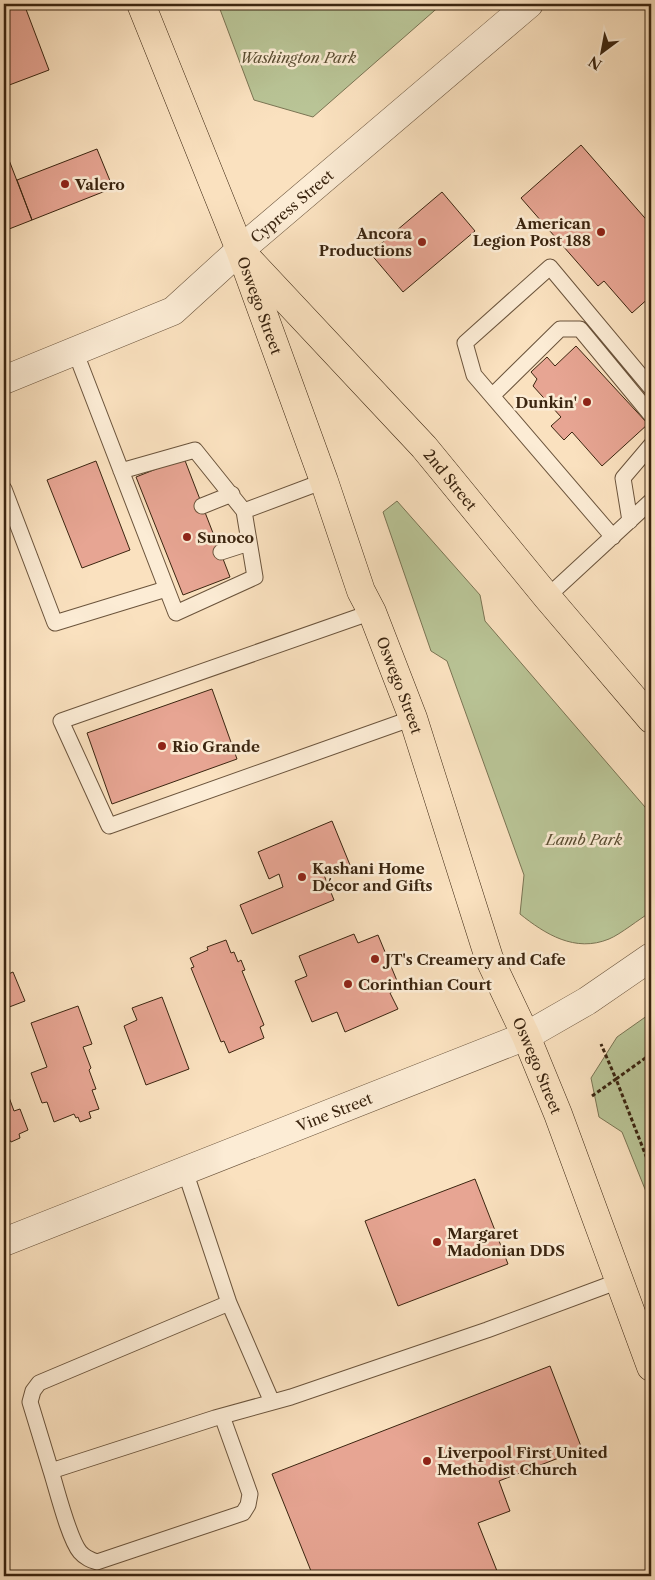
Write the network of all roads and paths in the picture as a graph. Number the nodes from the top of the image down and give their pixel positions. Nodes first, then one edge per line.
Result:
1 (142, 4) edge
2 (529, 4) edge
3 (240, 250) junction
4 (75, 351) junction
5 (4, 380) edge
6 (651, 388) edge
7 (493, 395) junction
8 (651, 415) edge
9 (651, 445) edge
10 (121, 471) junction
11 (324, 481) junction
12 (4, 489) edge
13 (232, 494) junction
14 (651, 501) edge
15 (202, 506) dead end
16 (244, 511) junction
17 (630, 521) junction
18 (613, 537) junction
19 (249, 543) junction
20 (220, 552) dead end
21 (166, 589) junction
22 (547, 597) junction
23 (372, 612) junction
24 (413, 718) junction
25 (651, 719) edge
26 (651, 957) edge
27 (526, 1036) junction
28 (602, 1044) dead end
29 (651, 1054) edge
30 (616, 1079) junction
31 (592, 1096) dead end
32 (649, 1158) edge
33 (651, 1169) edge
34 (185, 1171) junction
35 (4, 1242) edge
36 (619, 1281) junction
37 (229, 1303) junction
38 (651, 1367) edge
39 (272, 1402) junction
40 (222, 1416) junction
41 (51, 1471) junction

1 - 3 main road, Oswego Street
2 - 3 street, Cypress Street
3 - 4 street, Cypress Street
3 - 11 main road, Oswego Street
3 - 22 main road, 2nd Street
4 - 5 street, Cypress Street
4 - 10 lane
6 - 7 lane
7 - 8 lane
7 - 18 lane
9 - 17 lane
10 - 13 lane
10 - 21 lane
11 - 16 lane
11 - 23 main road, Oswego Street
12 - 21 lane
13 - 15 lane
13 - 16 lane
14 - 17 lane
16 - 19 lane
17 - 18 lane
18 - 22 lane
19 - 20 lane
19 - 21 lane
22 - 25 main road, 2nd Street
23 - 24 main road, Oswego Street
23 - 24 lane
24 - 27 main road, Oswego Street
26 - 27 street, Vine Street
27 - 34 street, Vine Street
27 - 36 main road, Oswego Street
28 - 30 path
29 - 30 path
30 - 31 path
30 - 32 path
32 - 33 path
34 - 35 street, Vine Street
34 - 37 lane
36 - 38 main road, Oswego Street
36 - 39 lane
37 - 39 lane
37 - 41 lane
39 - 40 lane
40 - 41 lane
40 - 41 lane

